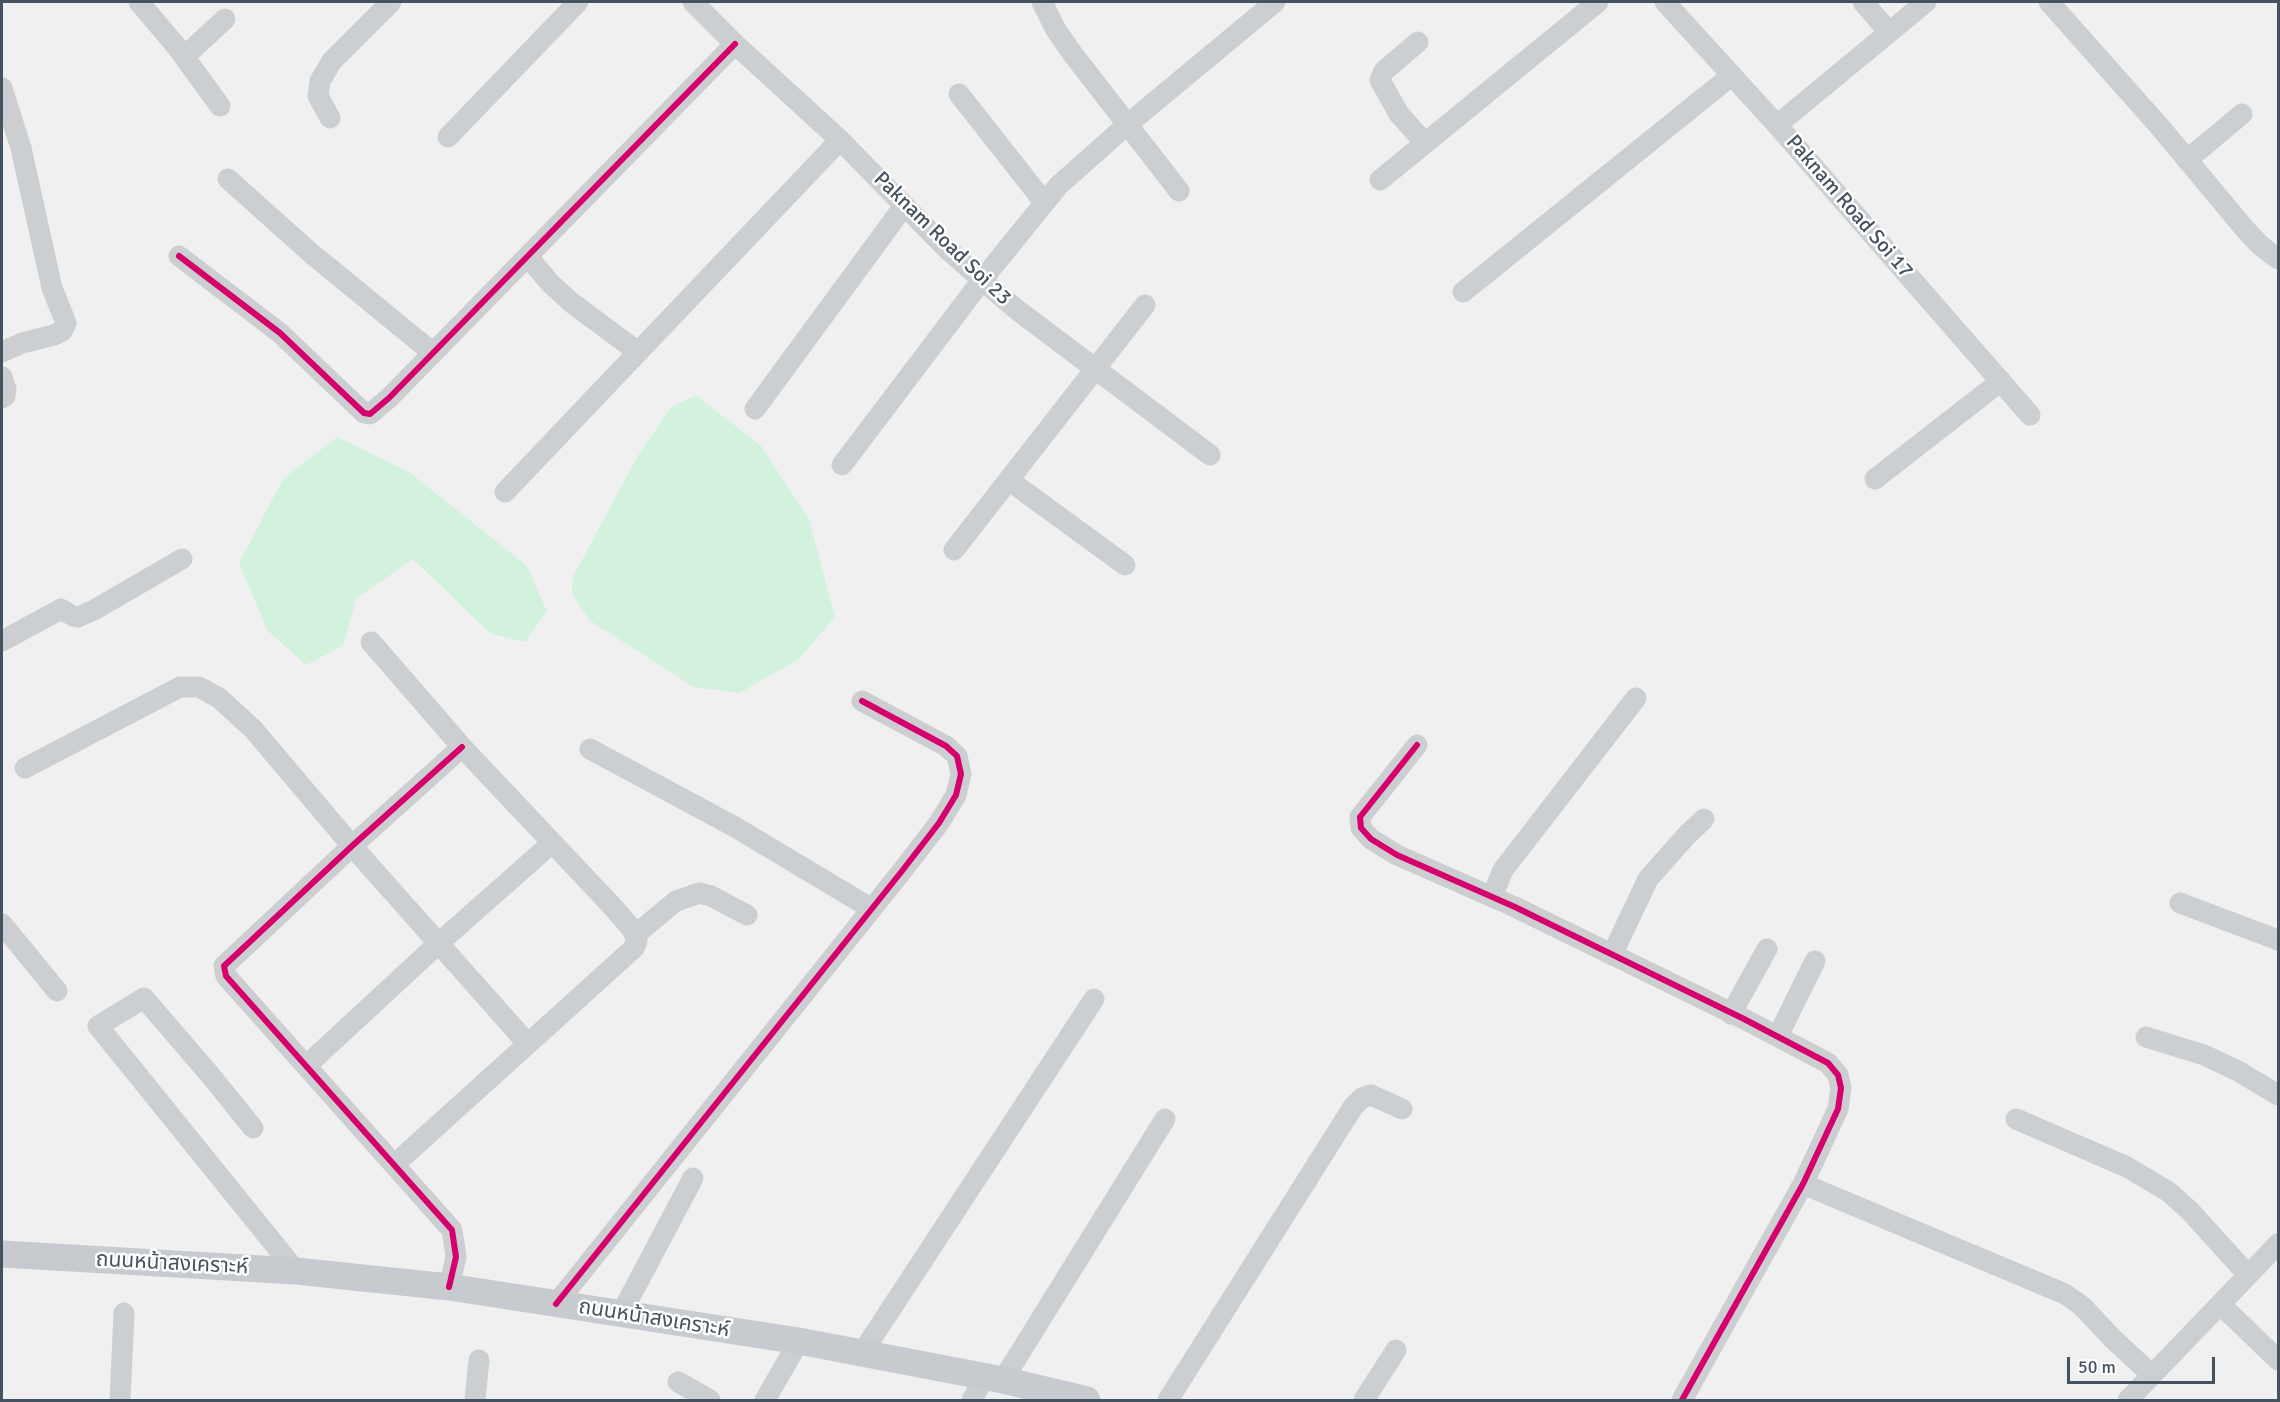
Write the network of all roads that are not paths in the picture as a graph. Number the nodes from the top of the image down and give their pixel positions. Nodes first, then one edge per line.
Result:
1 (139, 2) edge
2 (391, 2) edge
3 (578, 2) edge
4 (693, 2) edge
5 (1042, 2) edge
6 (1275, 2) edge
7 (1598, 2) edge
8 (1665, 2) edge
9 (1863, 2) edge
10 (1926, 2) edge
11 (2049, 2) edge
12 (225, 19) dead end
13 (1889, 32) junction
14 (1418, 42) dead end
15 (735, 44) junction
16 (184, 57) junction
17 (1731, 76) junction
18 (2, 88) edge
19 (958, 94) dead end
20 (220, 106) dead end
21 (2242, 114) dead end
22 (330, 118) dead end
23 (1128, 124) junction
24 (1777, 125) junction
25 (448, 137) dead end
26 (840, 140) junction
27 (1425, 143) junction
28 (2187, 160) junction
29 (228, 179) dead end
30 (1380, 180) dead end
31 (1179, 191) dead end
32 (1044, 202) junction
33 (904, 206) junction
34 (179, 256) dead end
35 (528, 257) junction
36 (2278, 259) edge
37 (982, 280) junction
38 (1462, 292) dead end
39 (1145, 305) dead end
40 (2, 352) edge
41 (638, 352) junction
42 (433, 353) junction
43 (1096, 369) junction
44 (2, 376) edge
45 (2001, 381) junction
46 (2, 398) edge
47 (755, 409) dead end
48 (2030, 414) dead end
49 (1210, 455) dead end
50 (842, 465) dead end
51 (1875, 479) dead end
52 (1010, 481) junction
53 (505, 492) dead end
54 (954, 550) dead end
55 (182, 559) dead end
56 (1125, 565) dead end
57 (2, 641) edge
58 (371, 642) dead end
59 (1636, 698) dead end
60 (862, 701) dead end
61 (1417, 745) dead end
62 (462, 747) junction
63 (590, 749) dead end
64 (25, 768) dead end
65 (1704, 819) dead end
66 (552, 843) junction
67 (352, 846) junction
68 (1492, 897) junction
69 (2180, 903) dead end
70 (872, 909) junction
71 (747, 915) dead end
72 (2, 924) edge
73 (635, 935) junction
74 (2278, 940) edge
75 (440, 942) junction
76 (1767, 949) dead end
77 (1612, 955) junction
78 (1815, 961) dead end
79 (57, 991) dead end
80 (1094, 999) dead end
81 (1731, 1014) junction
82 (1778, 1036) junction
83 (2146, 1037) dead end
84 (528, 1044) junction
85 (307, 1065) junction
86 (2278, 1095) edge
87 (1402, 1109) dead end
88 (1165, 1119) dead end
89 (2016, 1119) dead end
90 (253, 1128) dead end
91 (395, 1164) junction
92 (693, 1178) dead end
93 (1803, 1184) junction
94 (2278, 1244) edge
95 (2, 1254) edge
96 (296, 1271) junction
97 (2248, 1275) junction
98 (449, 1287) junction
99 (556, 1304) junction
100 (2220, 1304) junction
101 (124, 1313) dead end
102 (621, 1314) junction
103 (799, 1341) junction
104 (1396, 1350) dead end
105 (862, 1353) junction
106 (479, 1360) dead end
107 (2278, 1360) edge
108 (2152, 1375) junction
109 (994, 1378) junction
110 (678, 1382) dead end
111 (120, 1401) edge
112 (476, 1401) edge
113 (710, 1401) edge
114 (765, 1401) edge
115 (972, 1401) edge
116 (1087, 1401) edge
117 (1168, 1401) edge
118 (1364, 1401) edge
119 (1682, 1401) edge
120 (2128, 1401) edge

1 - 16 street
2 - 22 street
3 - 25 street
4 - 15 street, Paknam Road Soi 23
5 - 23 street
6 - 23 street
7 - 27 street
8 - 17 street, Paknam Road Soi 17
9 - 13 street
10 - 13 street
11 - 28 street
12 - 16 street
13 - 24 street
14 - 27 street
15 - 26 street, Paknam Road Soi 23
15 - 35 street
16 - 20 street
17 - 24 street, Paknam Road Soi 17
17 - 38 street
18 - 40 street
19 - 32 street
21 - 28 street
23 - 31 street
23 - 32 street
24 - 45 street, Paknam Road Soi 17
26 - 33 street, Paknam Road Soi 23
26 - 41 street
27 - 30 street
28 - 36 street
29 - 42 street
32 - 37 street
33 - 37 street, Paknam Road Soi 23
33 - 47 street
34 - 42 street
35 - 41 street
35 - 42 street
37 - 43 street, Paknam Road Soi 23
37 - 50 street
39 - 43 street
41 - 53 street
43 - 49 street, Paknam Road Soi 23
43 - 52 street
44 - 46 street
45 - 48 street, Paknam Road Soi 17
45 - 51 street
52 - 54 street
52 - 56 street
55 - 57 street
58 - 62 street
59 - 68 street
60 - 70 street
61 - 68 street
62 - 66 street
62 - 67 street
63 - 70 street
64 - 67 street
65 - 77 street
66 - 73 street
66 - 75 street
67 - 75 street
67 - 85 street
68 - 77 street
69 - 74 street
70 - 99 street
71 - 73 street
72 - 79 street
73 - 84 street
75 - 84 street
75 - 85 street
76 - 81 street
77 - 81 street
78 - 82 street
80 - 105 street
81 - 82 street
82 - 93 street
83 - 86 street
84 - 91 street
85 - 91 street
87 - 117 street
88 - 109 street
89 - 97 street
90 - 96 street
91 - 98 street
92 - 102 street
93 - 108 street
93 - 119 street
94 - 97 street
95 - 96 main road, ถนนหน้าสงเคราะห์
96 - 98 main road, ถนนหน้าสงเคราะห์
97 - 100 street
98 - 99 main road, ถนนหน้าสงเคราะห์
99 - 102 main road, ถนนหน้าสงเคราะห์
100 - 107 street
100 - 108 street
101 - 111 street
102 - 103 main road, ถนนหน้าสงเคราะห์
103 - 105 main road, ถนนหน้าสงเคราะห์
103 - 114 street
104 - 118 street
105 - 109 main road, ถนนหน้าสงเคราะห์
106 - 112 street
108 - 120 street
109 - 115 street
109 - 116 main road, ถนนหน้าสงเคราะห์
110 - 113 street

